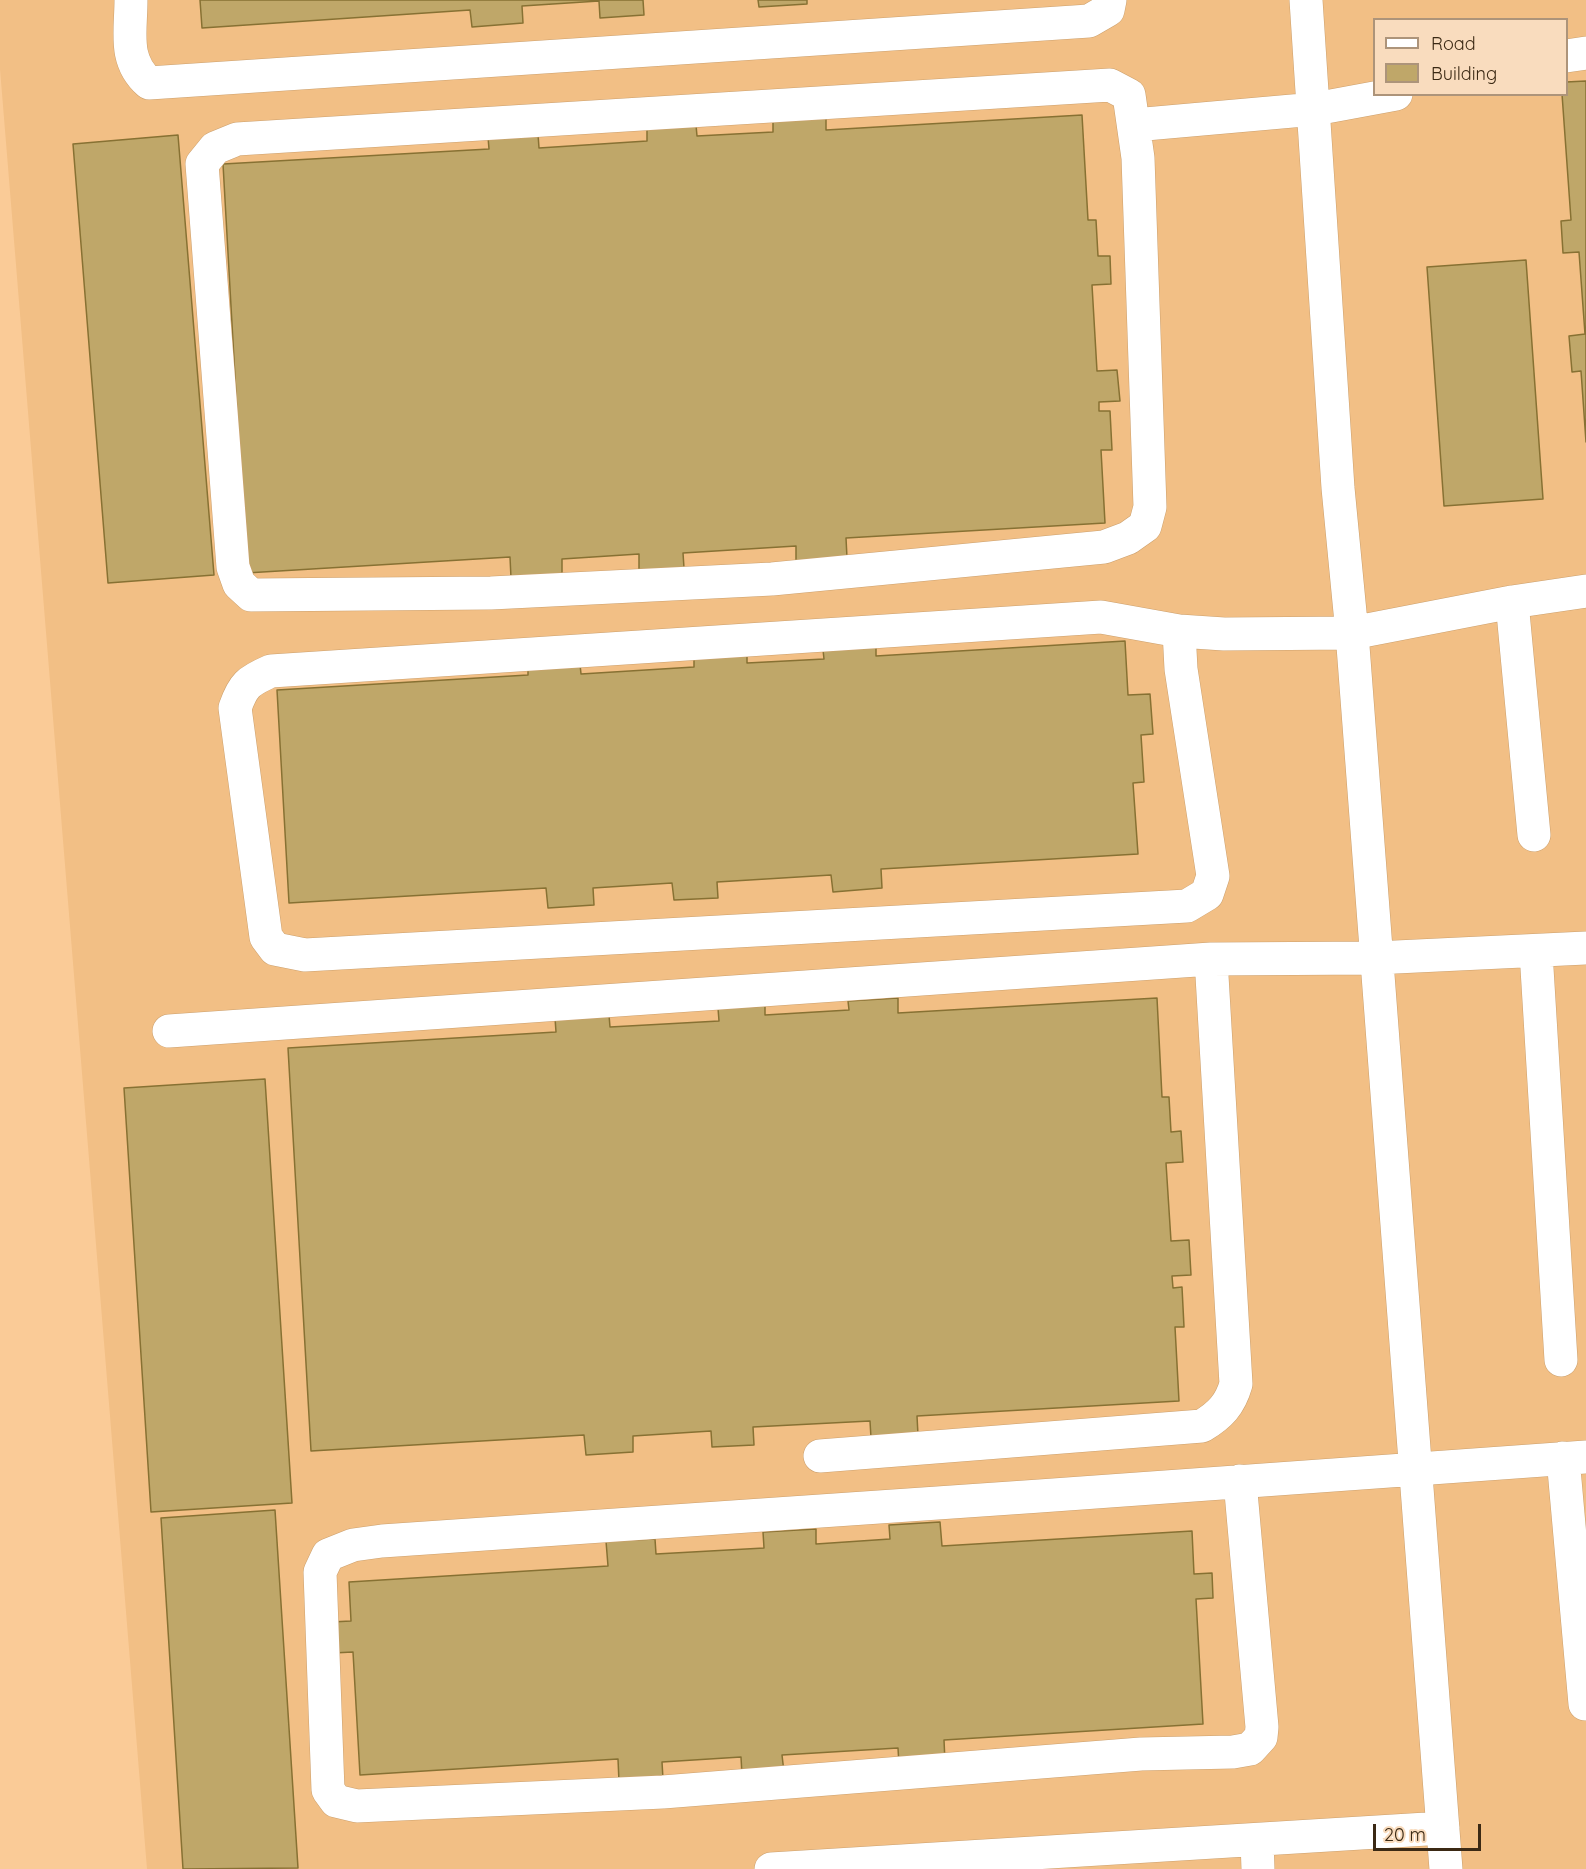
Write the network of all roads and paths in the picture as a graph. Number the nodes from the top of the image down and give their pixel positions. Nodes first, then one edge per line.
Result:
1 (131, 0) edge
2 (1110, 0) edge
3 (1306, 0) edge
4 (1586, 53) edge
5 (1568, 56) edge
6 (1384, 96) edge
7 (1316, 109) junction
8 (1134, 124) junction
9 (1586, 591) edge
10 (1512, 602) junction
11 (1179, 631) junction
12 (1352, 633) junction
13 (1534, 836) dead end
14 (1586, 948) edge
15 (1536, 952) junction
16 (1375, 958) junction
17 (1210, 959) junction
18 (169, 1031) dead end
19 (1561, 1360) dead end
20 (820, 1456) dead end
21 (1574, 1457) edge
22 (1415, 1470) junction
23 (1240, 1481) junction
24 (1585, 1704) edge
25 (1443, 1828) junction
26 (1258, 1855) edge
27 (771, 1869) edge
28 (1446, 1869) edge

1 - 2 lane
3 - 7 lane
4 - 5 lane
6 - 7 lane
7 - 8 lane
7 - 12 lane
8 - 8 lane
9 - 10 lane
10 - 12 lane
10 - 13 lane
11 - 11 lane
11 - 12 lane
12 - 16 lane
14 - 15 lane
15 - 16 lane
15 - 19 lane
16 - 17 lane
16 - 22 lane
17 - 18 lane
17 - 20 lane
21 - 22 lane
21 - 24 lane
22 - 23 lane
22 - 25 lane
23 - 23 lane
25 - 26 lane
25 - 28 lane
26 - 27 lane

